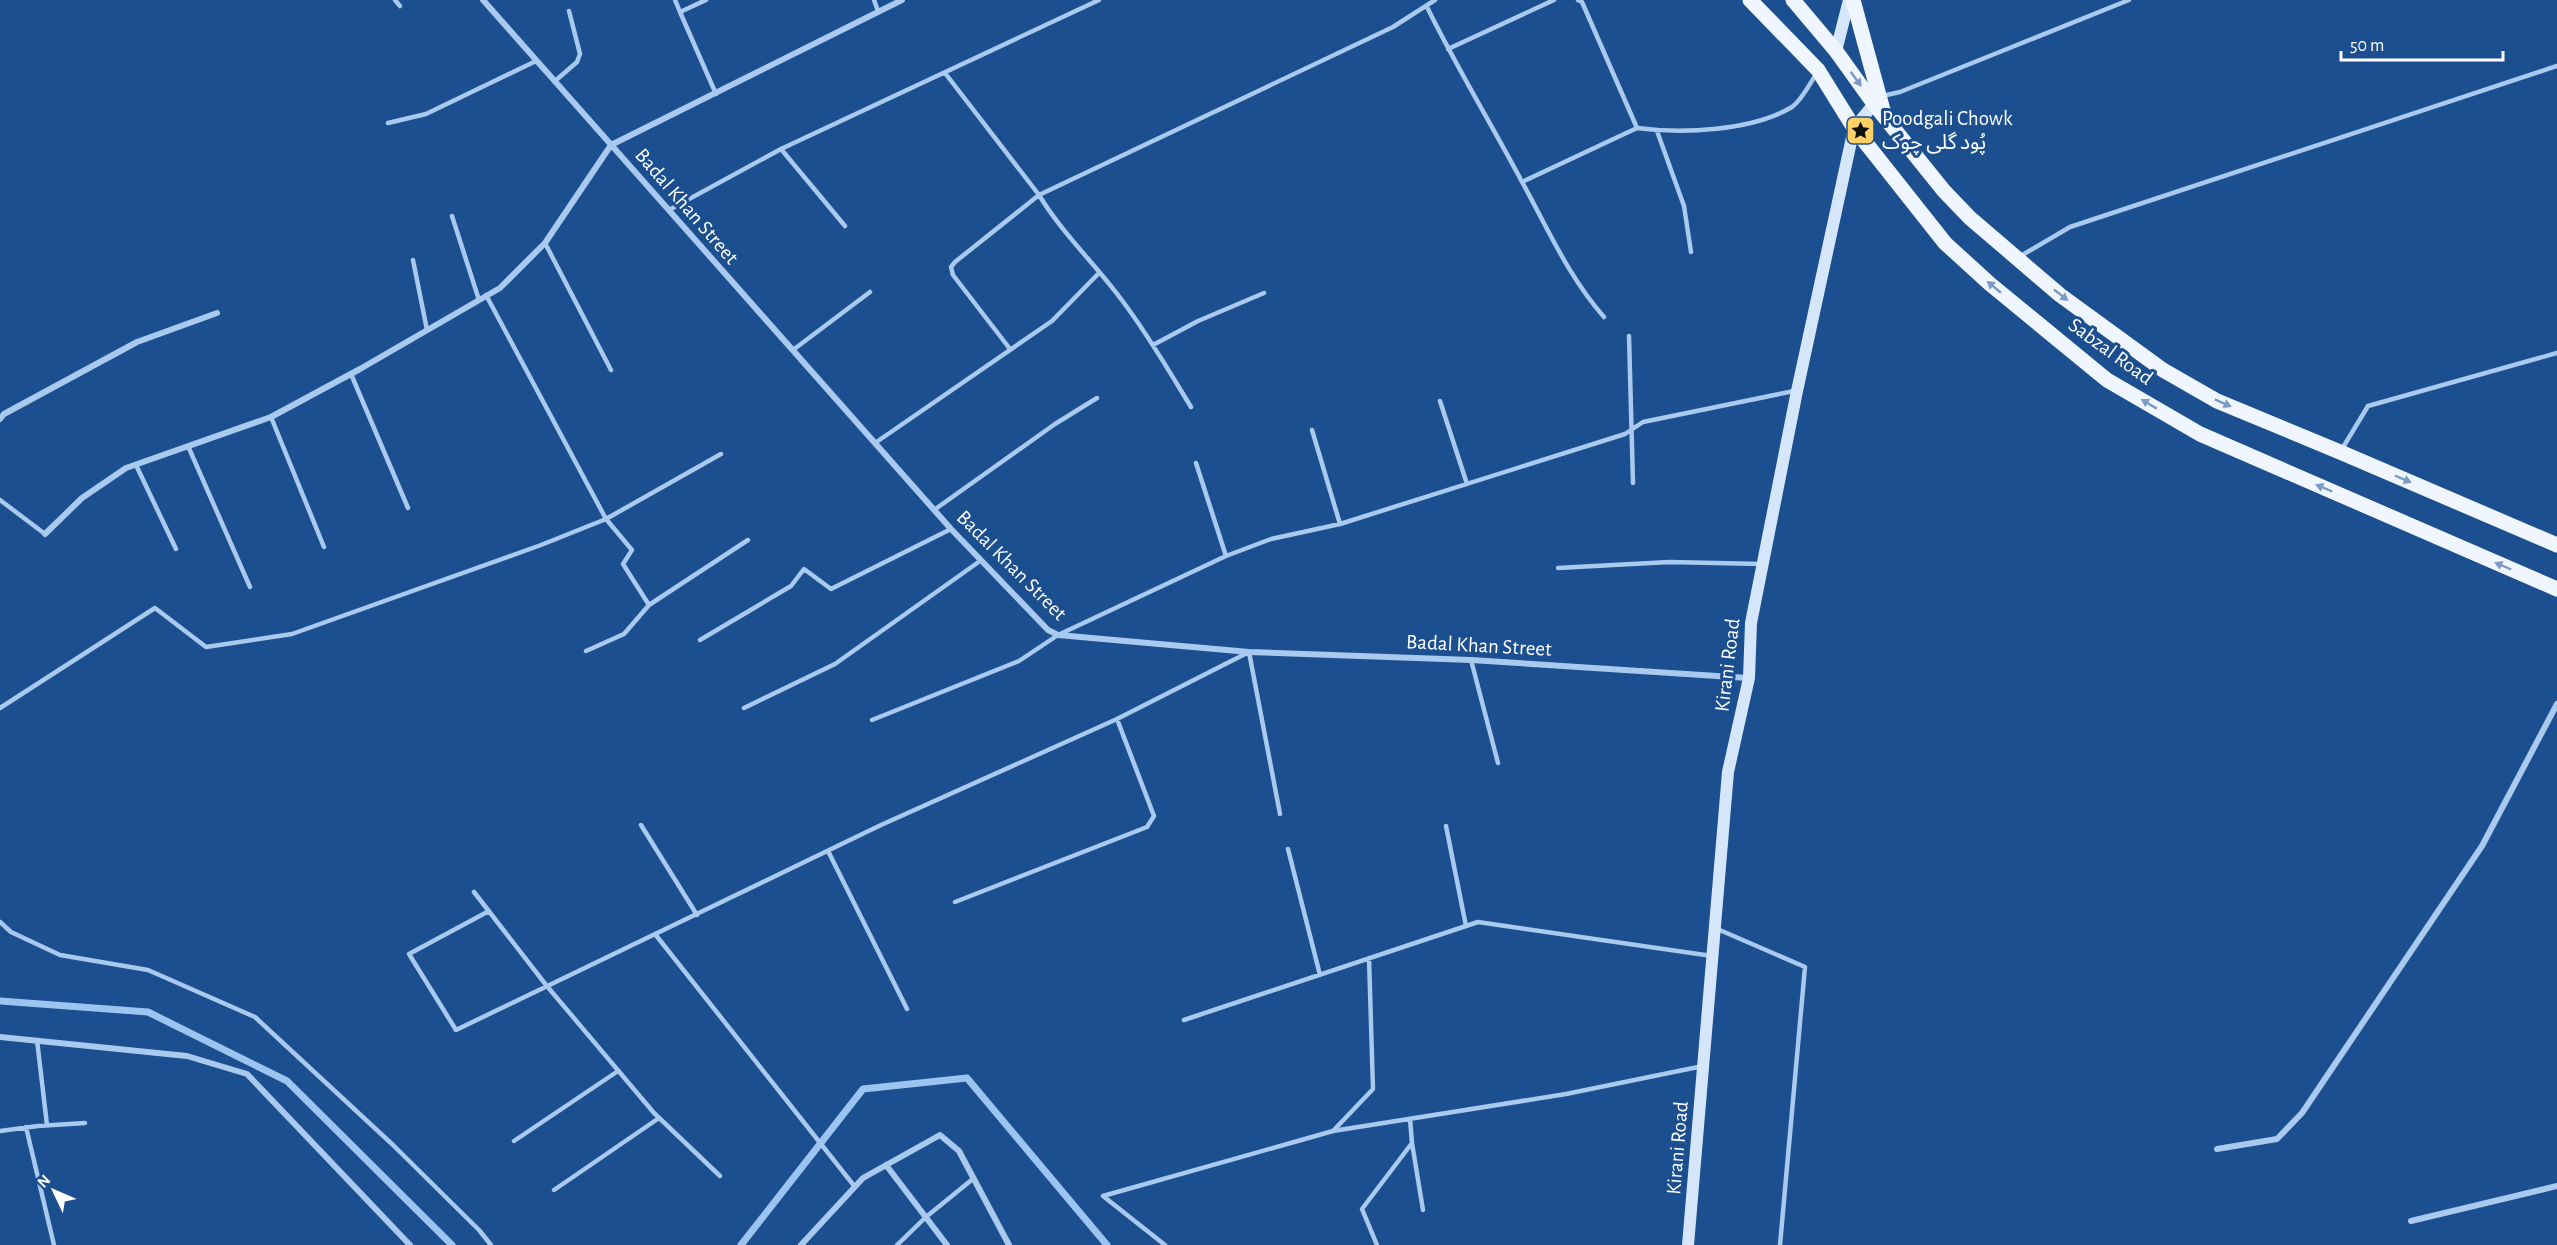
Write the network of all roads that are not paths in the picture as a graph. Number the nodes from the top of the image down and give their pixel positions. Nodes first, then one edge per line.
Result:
1 (394, 0) edge
2 (483, 0) edge
3 (675, 0) edge
4 (706, 0) edge
5 (874, 0) edge
6 (902, 0) edge
7 (1099, 0) edge
8 (1435, 0) edge
9 (1554, 0) edge
10 (1578, 0) edge
11 (1750, 0) edge
12 (1793, 0) edge
13 (1851, 0) edge
14 (2129, 0) edge
15 (400, 6) dead end
16 (1427, 7) junction
17 (569, 11) dead end
18 (878, 11) junction
19 (680, 12) junction
20 (1448, 49) junction
21 (1836, 51) junction
22 (536, 60) junction
23 (2557, 66) edge
24 (1818, 70) junction
25 (945, 73) junction
26 (555, 81) junction
27 (716, 94) junction
28 (1877, 100) junction
29 (388, 123) dead end
30 (1637, 128) junction
31 (1854, 128) junction
32 (1657, 131) junction
33 (611, 145) junction
34 (781, 149) junction
35 (1522, 182) junction
36 (1039, 195) junction
37 (669, 210) junction
38 (452, 216) dead end
39 (845, 226) dead end
40 (545, 243) junction
41 (1691, 252) dead end
42 (2016, 259) junction
43 (413, 260) dead end
44 (1099, 273) junction
45 (870, 292) dead end
46 (1264, 292) dead end
47 (486, 296) junction
48 (479, 300) junction
49 (217, 313) dead end
50 (1604, 317) dead end
51 (427, 330) junction
52 (1629, 336) dead end
53 (1153, 345) junction
54 (1010, 349) junction
55 (793, 350) junction
56 (2557, 353) edge
57 (611, 370) dead end
58 (351, 374) junction
59 (1797, 391) junction
60 (1097, 398) dead end
61 (1440, 400) dead end
62 (1191, 407) dead end
63 (271, 417) junction
64 (0, 419) edge
65 (1632, 429) junction
66 (1312, 430) dead end
67 (875, 443) junction
68 (188, 446) junction
69 (2340, 452) junction
70 (721, 454) dead end
71 (1197, 463) dead end
72 (136, 465) junction
73 (1633, 483) dead end
74 (1467, 484) junction
75 (0, 500) edge
76 (408, 508) dead end
77 (934, 510) junction
78 (606, 519) junction
79 (1340, 524) junction
80 (951, 530) junction
81 (45, 534) joint
82 (748, 540) dead end
83 (2557, 545) edge
84 (324, 547) dead end
85 (176, 549) dead end
86 (1226, 556) junction
87 (980, 561) junction
88 (1762, 564) junction
89 (1558, 568) dead end
90 (250, 587) dead end
91 (2557, 589) edge
92 (649, 605) junction
93 (1058, 635) junction
94 (700, 640) dead end
95 (586, 651) dead end
96 (1249, 652) junction
97 (1471, 660) junction
98 (1749, 678) junction
99 (2557, 704) edge
100 (0, 708) edge
101 (744, 708) dead end
102 (1117, 719) junction
103 (872, 720) dead end
104 (1498, 763) dead end
105 (1280, 814) dead end
106 (641, 825) dead end
107 (1446, 826) dead end
108 (1288, 849) dead end
109 (828, 851) junction
110 (474, 892) dead end
111 (955, 902) dead end
112 (489, 911) junction
113 (697, 915) junction
114 (0, 922) edge
115 (1466, 926) junction
116 (1715, 928) junction
117 (655, 934) junction
118 (1713, 956) junction
119 (1368, 958) junction
120 (1320, 975) junction
121 (546, 985) junction
122 (907, 1009) dead end
123 (1184, 1020) dead end
124 (0, 1037) edge
125 (37, 1040) junction
126 (1703, 1066) junction
127 (618, 1071) junction
128 (659, 1118) junction
129 (1410, 1119) junction
130 (85, 1123) dead end
131 (47, 1125) junction
132 (26, 1127) junction
133 (0, 1131) edge
134 (1333, 1131) junction
135 (514, 1141) dead end
136 (1412, 1143) junction
137 (2217, 1149) dead end
138 (886, 1166) junction
139 (720, 1176) dead end
140 (974, 1178) junction
141 (2557, 1186) edge
142 (855, 1187) junction
143 (554, 1190) dead end
144 (1422, 1210) dead end
145 (926, 1217) junction
146 (2411, 1221) dead end
147 (54, 1245) edge
148 (410, 1245) edge
149 (491, 1245) edge
150 (801, 1245) edge
151 (897, 1245) edge
152 (947, 1245) edge
153 (1009, 1245) edge
154 (1166, 1245) edge
155 (1377, 1245) edge
156 (1688, 1245) edge
157 (1780, 1245) edge

1 - 15 lane
2 - 22 street, Badal Khan Street
3 - 19 lane
4 - 19 lane
5 - 18 lane
6 - 18 street
7 - 25 lane
8 - 16 lane
9 - 20 lane
10 - 30 lane
11 - 24 main road, Sabzal Road
12 - 21 main road
13 - 21 main road
13 - 28 main road
14 - 28 lane
16 - 20 lane
16 - 36 lane
17 - 26 lane
18 - 27 street
19 - 27 lane
20 - 35 lane
21 -> 28 main road
22 - 26 street, Badal Khan Street
22 - 29 lane
23 - 42 lane
24 - 31 main road, Sabzal Road
24 - 32 lane
25 - 34 lane
25 - 36 lane
26 - 33 street, Badal Khan Street
27 - 33 street
28 - 31 main road, Kirani Road
28 - 42 main road, Sabzal Road
30 - 32 lane
30 - 35 lane
31 - 59 main road, Kirani Road
91 -> 31 main road, Sabzal Road
32 - 41 lane
33 - 37 street, Badal Khan Street
33 - 40 street
34 - 37 lane
34 - 39 lane
35 - 50 lane
36 - 44 lane
36 - 54 lane
37 - 55 street, Badal Khan Street
38 - 48 lane
40 - 47 street
40 - 57 lane
42 -> 69 main road, Sabzal Road
43 - 51 lane
44 - 53 lane
44 - 54 lane
45 - 55 lane
46 - 53 lane
47 - 48 street
47 - 78 lane
48 - 51 street
49 - 64 street
51 - 58 street
52 - 65 lane
53 - 62 lane
54 - 67 lane
55 - 67 street, Badal Khan Street
56 - 69 lane
58 - 63 street
58 - 76 lane
59 - 65 lane
59 - 88 main road, Kirani Road
60 - 77 lane
61 - 74 lane
63 - 68 street
63 - 84 lane
65 - 73 lane
65 - 74 lane
66 - 79 lane
67 - 77 street, Badal Khan Street
68 - 72 street
68 - 90 lane
69 -> 83 main road, Sabzal Road
70 - 78 lane
71 - 86 lane
72 - 81 street
72 - 85 lane
74 - 79 lane
75 - 81 lane
77 - 80 street, Badal Khan Street
78 - 92 lane
78 - 100 lane
79 - 86 lane
80 - 87 street, Badal Khan Street
80 - 94 lane
82 - 92 lane
86 - 93 lane
87 - 93 street, Badal Khan Street
87 - 101 lane
88 - 89 lane
88 - 98 main road, Kirani Road
92 - 95 lane
93 - 96 street, Badal Khan Street
93 - 103 lane
96 - 97 street, Badal Khan Street
96 - 102 lane
96 - 105 lane
97 - 98 street, Badal Khan Street
97 - 104 lane
98 - 116 main road, Kirani Road
99 - 137 street
102 - 109 lane
102 - 111 lane
106 - 113 lane
107 - 115 lane
108 - 120 lane
109 - 113 lane
109 - 122 lane
110 - 112 lane
112 - 121 lane
112 - 121 lane
113 - 117 lane
114 - 149 lane
115 - 118 lane
115 - 119 lane
116 - 118 main road, Kirani Road
116 - 157 lane
117 - 121 lane
117 - 142 lane
118 - 126 main road, Kirani Road
119 - 120 lane
119 - 134 lane
120 - 123 lane
121 - 127 lane
124 - 125 street
125 - 131 lane
125 - 148 street
126 - 129 lane
126 - 156 main road, Kirani Road
127 - 128 lane
127 - 135 lane
128 - 139 lane
128 - 143 lane
129 - 134 lane
129 - 136 lane
130 - 131 lane
131 - 132 lane
132 - 133 lane
132 - 147 lane
134 - 154 lane
136 - 144 lane
136 - 155 lane
138 - 140 street
138 - 142 street
138 - 145 street
140 - 145 lane
140 - 153 street
141 - 146 street
142 - 150 street
145 - 151 lane
145 - 152 street

